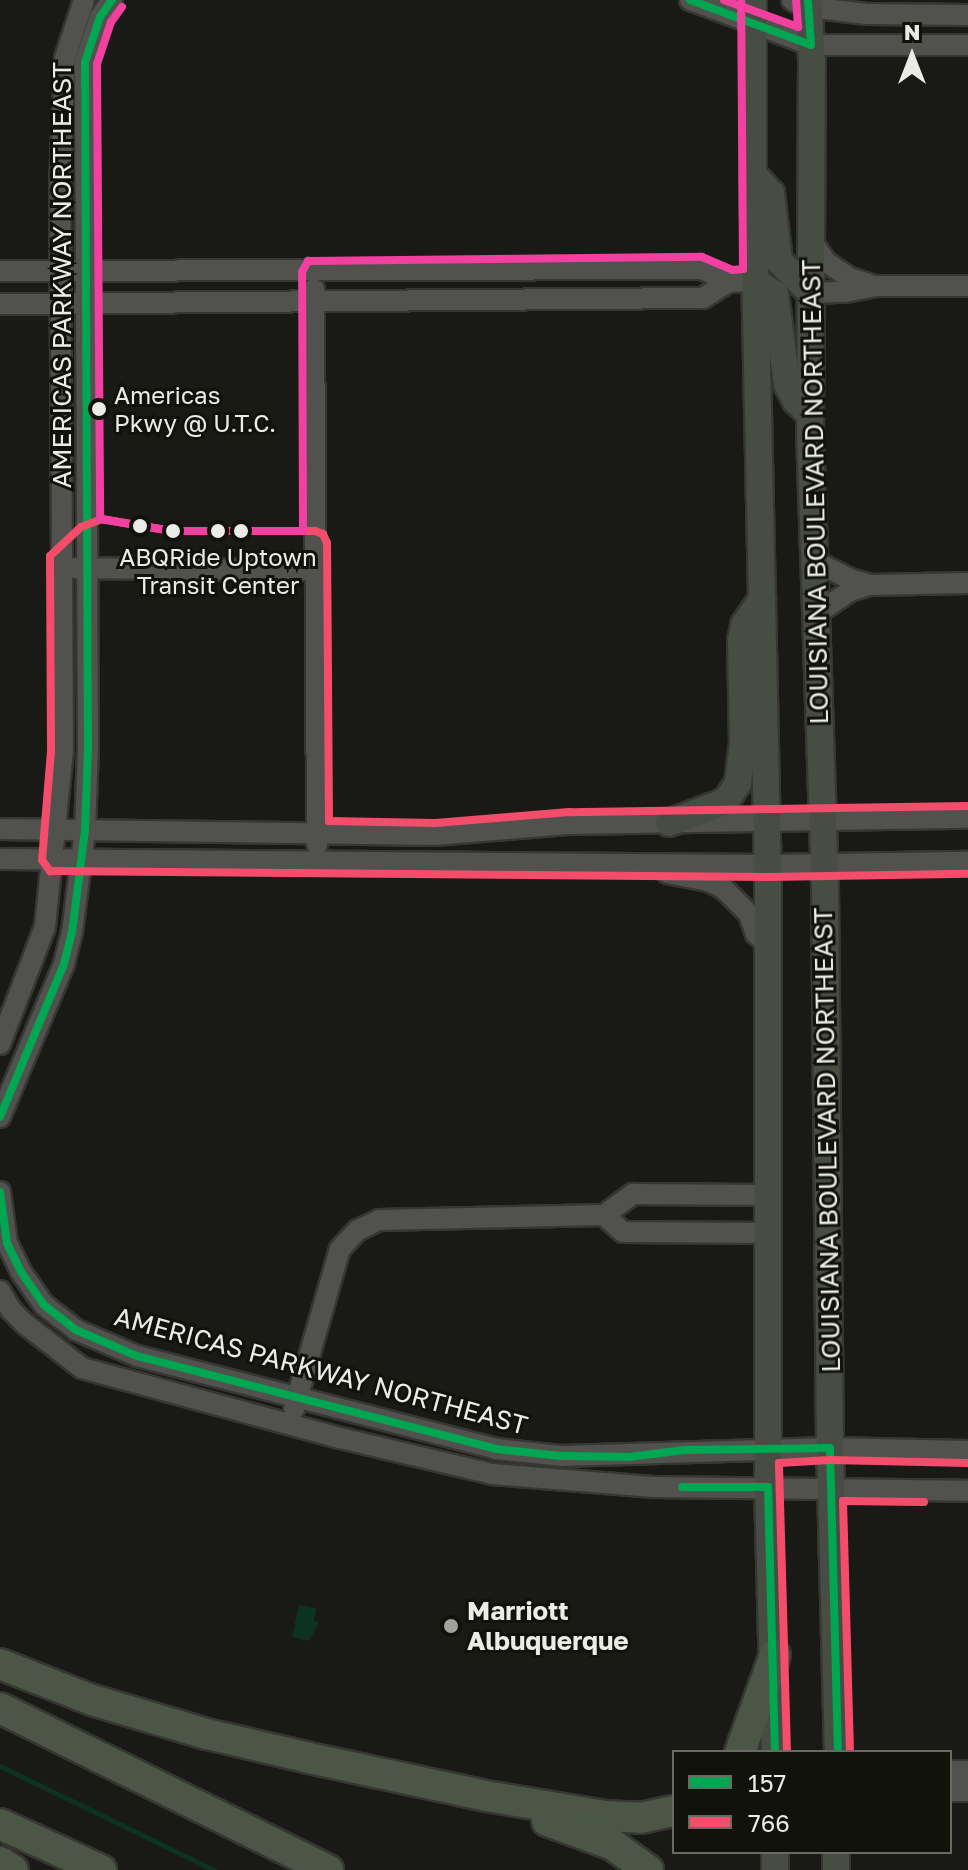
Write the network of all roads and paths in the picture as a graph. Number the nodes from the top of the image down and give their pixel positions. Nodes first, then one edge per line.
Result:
1 (84, 0) edge
2 (112, 0) edge
3 (690, 0) edge
4 (803, 2) edge
5 (752, 12) edge
6 (968, 15) edge
7 (811, 45) junction
8 (968, 45) edge
9 (753, 174) junction
10 (811, 240) junction
11 (0, 271) edge
12 (60, 271) junction
13 (86, 271) junction
14 (314, 272) junction
15 (755, 281) junction
16 (729, 282) junction
17 (875, 286) junction
18 (968, 286) edge
19 (811, 293) junction
20 (314, 302) junction
21 (0, 304) edge
22 (60, 304) junction
23 (86, 305) junction
24 (810, 414) junction
25 (812, 560) junction
26 (62, 568) junction
27 (88, 568) junction
28 (316, 570) junction
29 (968, 583) edge
30 (871, 585) junction
31 (762, 599) junction
32 (815, 615) junction
33 (968, 818) edge
34 (821, 819) junction
35 (767, 821) junction
36 (669, 823) junction
37 (0, 829) edge
38 (55, 830) junction
39 (85, 830) junction
40 (317, 833) junction
41 (0, 859) edge
42 (54, 860) junction
43 (82, 860) junction
44 (317, 861) junction
45 (968, 862) edge
46 (576, 863) junction
47 (824, 863) junction
48 (768, 865) junction
49 (768, 944) junction
50 (0, 1044) edge
51 (0, 1117) edge
52 (0, 1192) edge
53 (767, 1195) junction
54 (604, 1215) junction
55 (767, 1233) junction
56 (0, 1291) edge
57 (297, 1397) junction
58 (290, 1424) junction
59 (830, 1448) junction
60 (968, 1451) edge
61 (767, 1452) junction
62 (768, 1487) junction
63 (831, 1489) junction
64 (968, 1491) edge
65 (775, 1655) junction
66 (0, 1664) edge
67 (0, 1708) edge
68 (741, 1750) edge
69 (775, 1750) edge
70 (838, 1750) edge
71 (486, 1796) junction
72 (672, 1811) edge
73 (0, 1824) edge
74 (0, 1862) edge
75 (13, 1870) edge
76 (101, 1870) edge
77 (328, 1870) edge
78 (648, 1870) edge

1 - 12 street, AMERICAS PARKWAY NORTHEAST
2 - 13 street, AMERICAS PARKWAY NORTHEAST
3 - 5 street
4 - 6 street
4 - 7 main road, LOUISIANA BOULEVARD NORTHEAST
5 - 7 street
5 - 9 main road, LOUISIANA BOULEVARD NORTHEAST
7 - 8 street
7 - 10 main road, LOUISIANA BOULEVARD NORTHEAST
9 - 15 main road, LOUISIANA BOULEVARD NORTHEAST
9 - 19 main road
10 - 17 street
10 - 19 main road, LOUISIANA BOULEVARD NORTHEAST
11 - 12 street
12 - 13 street
12 - 22 street, AMERICAS PARKWAY NORTHEAST
13 - 14 street
13 - 23 street, AMERICAS PARKWAY NORTHEAST
14 - 16 street
14 - 20 street
15 - 16 street
15 - 24 main road
15 - 31 main road, LOUISIANA BOULEVARD NORTHEAST
16 - 20 street
17 - 18 street
17 - 19 street
19 - 24 main road, LOUISIANA BOULEVARD NORTHEAST
20 - 23 street
20 - 28 street
21 - 22 street
22 - 23 street
22 - 26 street, AMERICAS PARKWAY NORTHEAST
23 - 27 street, AMERICAS PARKWAY NORTHEAST
24 - 25 main road, LOUISIANA BOULEVARD NORTHEAST
25 - 30 street
25 - 32 main road, LOUISIANA BOULEVARD NORTHEAST
26 - 27 street
26 - 38 street, AMERICAS PARKWAY NORTHEAST
27 - 28 street
27 - 39 street, AMERICAS PARKWAY NORTHEAST
28 - 40 street
29 - 30 street
30 - 32 street
31 - 35 main road, LOUISIANA BOULEVARD NORTHEAST
31 - 36 main road
32 - 34 main road, LOUISIANA BOULEVARD NORTHEAST
33 - 34 street
34 - 35 street
34 - 47 main road, LOUISIANA BOULEVARD NORTHEAST
35 - 36 street
35 - 48 main road, LOUISIANA BOULEVARD NORTHEAST
36 - 40 street
37 - 38 street
38 - 39 street
38 - 42 street, AMERICAS PARKWAY NORTHEAST
39 - 40 street
39 - 43 street, AMERICAS PARKWAY NORTHEAST
40 - 44 street
41 - 42 street
42 - 43 street
42 - 50 street, AMERICAS PARKWAY NORTHEAST
43 - 44 street
43 - 51 street, AMERICAS PARKWAY NORTHEAST
44 - 46 street
45 - 47 street
46 - 48 street
46 - 49 street
47 - 48 street
47 - 59 main road, LOUISIANA BOULEVARD NORTHEAST
48 - 49 main road, LOUISIANA BOULEVARD NORTHEAST
49 - 53 main road, LOUISIANA BOULEVARD NORTHEAST
52 - 57 street, AMERICAS PARKWAY NORTHEAST
53 - 54 street
53 - 55 main road, LOUISIANA BOULEVARD NORTHEAST
54 - 55 street
54 - 57 street
55 - 61 main road, LOUISIANA BOULEVARD NORTHEAST
56 - 58 street, AMERICAS PARKWAY NORTHEAST
57 - 58 street
57 - 61 street, AMERICAS PARKWAY NORTHEAST
58 - 62 street, AMERICAS PARKWAY NORTHEAST
59 - 60 street, AMERICAS PARKWAY NORTHEAST
59 - 61 street, AMERICAS PARKWAY NORTHEAST
59 - 63 main road, LOUISIANA BOULEVARD NORTHEAST
61 - 62 main road, LOUISIANA BOULEVARD NORTHEAST
62 - 63 street, AMERICAS PARKWAY NORTHEAST
62 - 65 main road, LOUISIANA BOULEVARD NORTHEAST
63 - 64 street, AMERICAS PARKWAY NORTHEAST
63 - 70 main road, LOUISIANA BOULEVARD NORTHEAST
65 - 68 highway
65 - 69 main road, LOUISIANA BOULEVARD NORTHEAST
66 - 71 highway
67 - 77 highway
71 - 72 highway
71 - 78 highway
73 - 76 highway
74 - 75 highway

